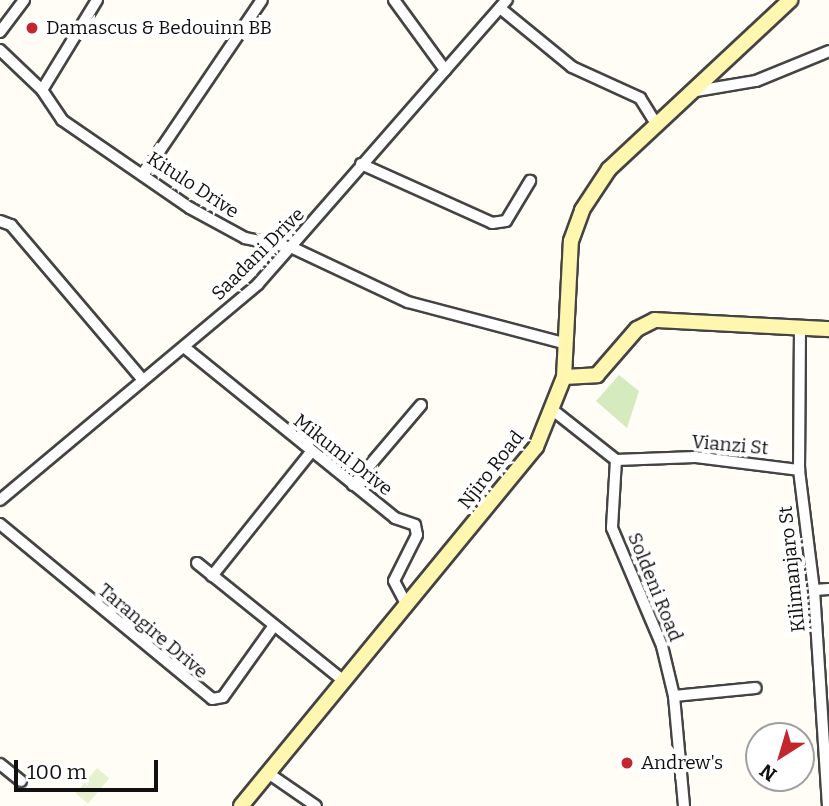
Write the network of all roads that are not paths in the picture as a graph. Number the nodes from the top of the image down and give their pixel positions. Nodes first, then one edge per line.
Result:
1 (24, 0) edge
2 (97, 0) edge
3 (262, 0) edge
4 (394, 0) edge
5 (790, 0) edge
6 (503, 4) edge
7 (1, 28) edge
8 (0, 50) edge
9 (829, 51) edge
10 (445, 70) junction
11 (42, 90) junction
12 (696, 91) junction
13 (656, 124) junction
14 (361, 164) junction
15 (144, 174) junction
16 (530, 181) dead end
17 (0, 221) edge
18 (293, 248) junction
19 (800, 328) junction
20 (829, 329) edge
21 (567, 344) junction
22 (184, 347) junction
23 (564, 376) junction
24 (141, 378) junction
25 (421, 405) dead end
26 (554, 411) junction
27 (311, 452) junction
28 (616, 460) junction
29 (799, 470) junction
30 (353, 485) junction
31 (0, 500) edge
32 (0, 524) edge
33 (197, 563) dead end
34 (212, 576) junction
35 (829, 589) edge
36 (814, 590) junction
37 (407, 605) junction
38 (273, 627) junction
39 (344, 681) junction
40 (756, 688) dead end
41 (674, 696) junction
42 (0, 764) edge
43 (268, 773) junction
44 (20, 781) dead end
45 (241, 806) edge
46 (316, 806) edge
47 (684, 806) edge
48 (828, 806) edge

1 - 7 street
2 - 11 street
3 - 15 street
4 - 10 street
5 - 12 street, Njiro Road
6 - 10 street, Saadani Drive
6 - 13 street
8 - 11 street, Kitulo Drive
9 - 12 street
10 - 14 street, Saadani Drive
11 - 15 street, Kitulo Drive
12 - 13 street, Njiro Road
13 - 21 street, Njiro Road
14 - 16 street
14 - 18 street, Saadani Drive
15 - 18 street, Kitulo Drive
17 - 24 street
18 - 21 street, Kitulo Drive
18 - 22 street, Saadani Drive
19 - 20 street
19 - 23 street
19 - 29 street, Kilimanjaro St
21 - 23 street, Njiro Road
22 - 24 street, Saadani Drive
22 - 27 street, Mikumi Drive
23 - 26 street, Njiro Road
24 - 31 street, Saadani Drive
25 - 30 street
26 - 28 street
26 - 37 street, Njiro Road
27 - 30 street, Mikumi Drive
27 - 34 street
28 - 29 street, Vianzi St
28 - 41 street, Soldeni Road
29 - 36 street, Kilimanjaro St
30 - 37 street, Mikumi Drive
32 - 38 street, Tarangire Drive
33 - 34 street
34 - 38 street
35 - 36 street
36 - 48 street, Kilimanjaro St
37 - 39 street, Njiro Road
38 - 39 street
39 - 43 street, Njiro Road
40 - 41 street
41 - 47 street, Soldeni Road
42 - 44 street
43 - 45 street, Njiro Road
43 - 46 street

